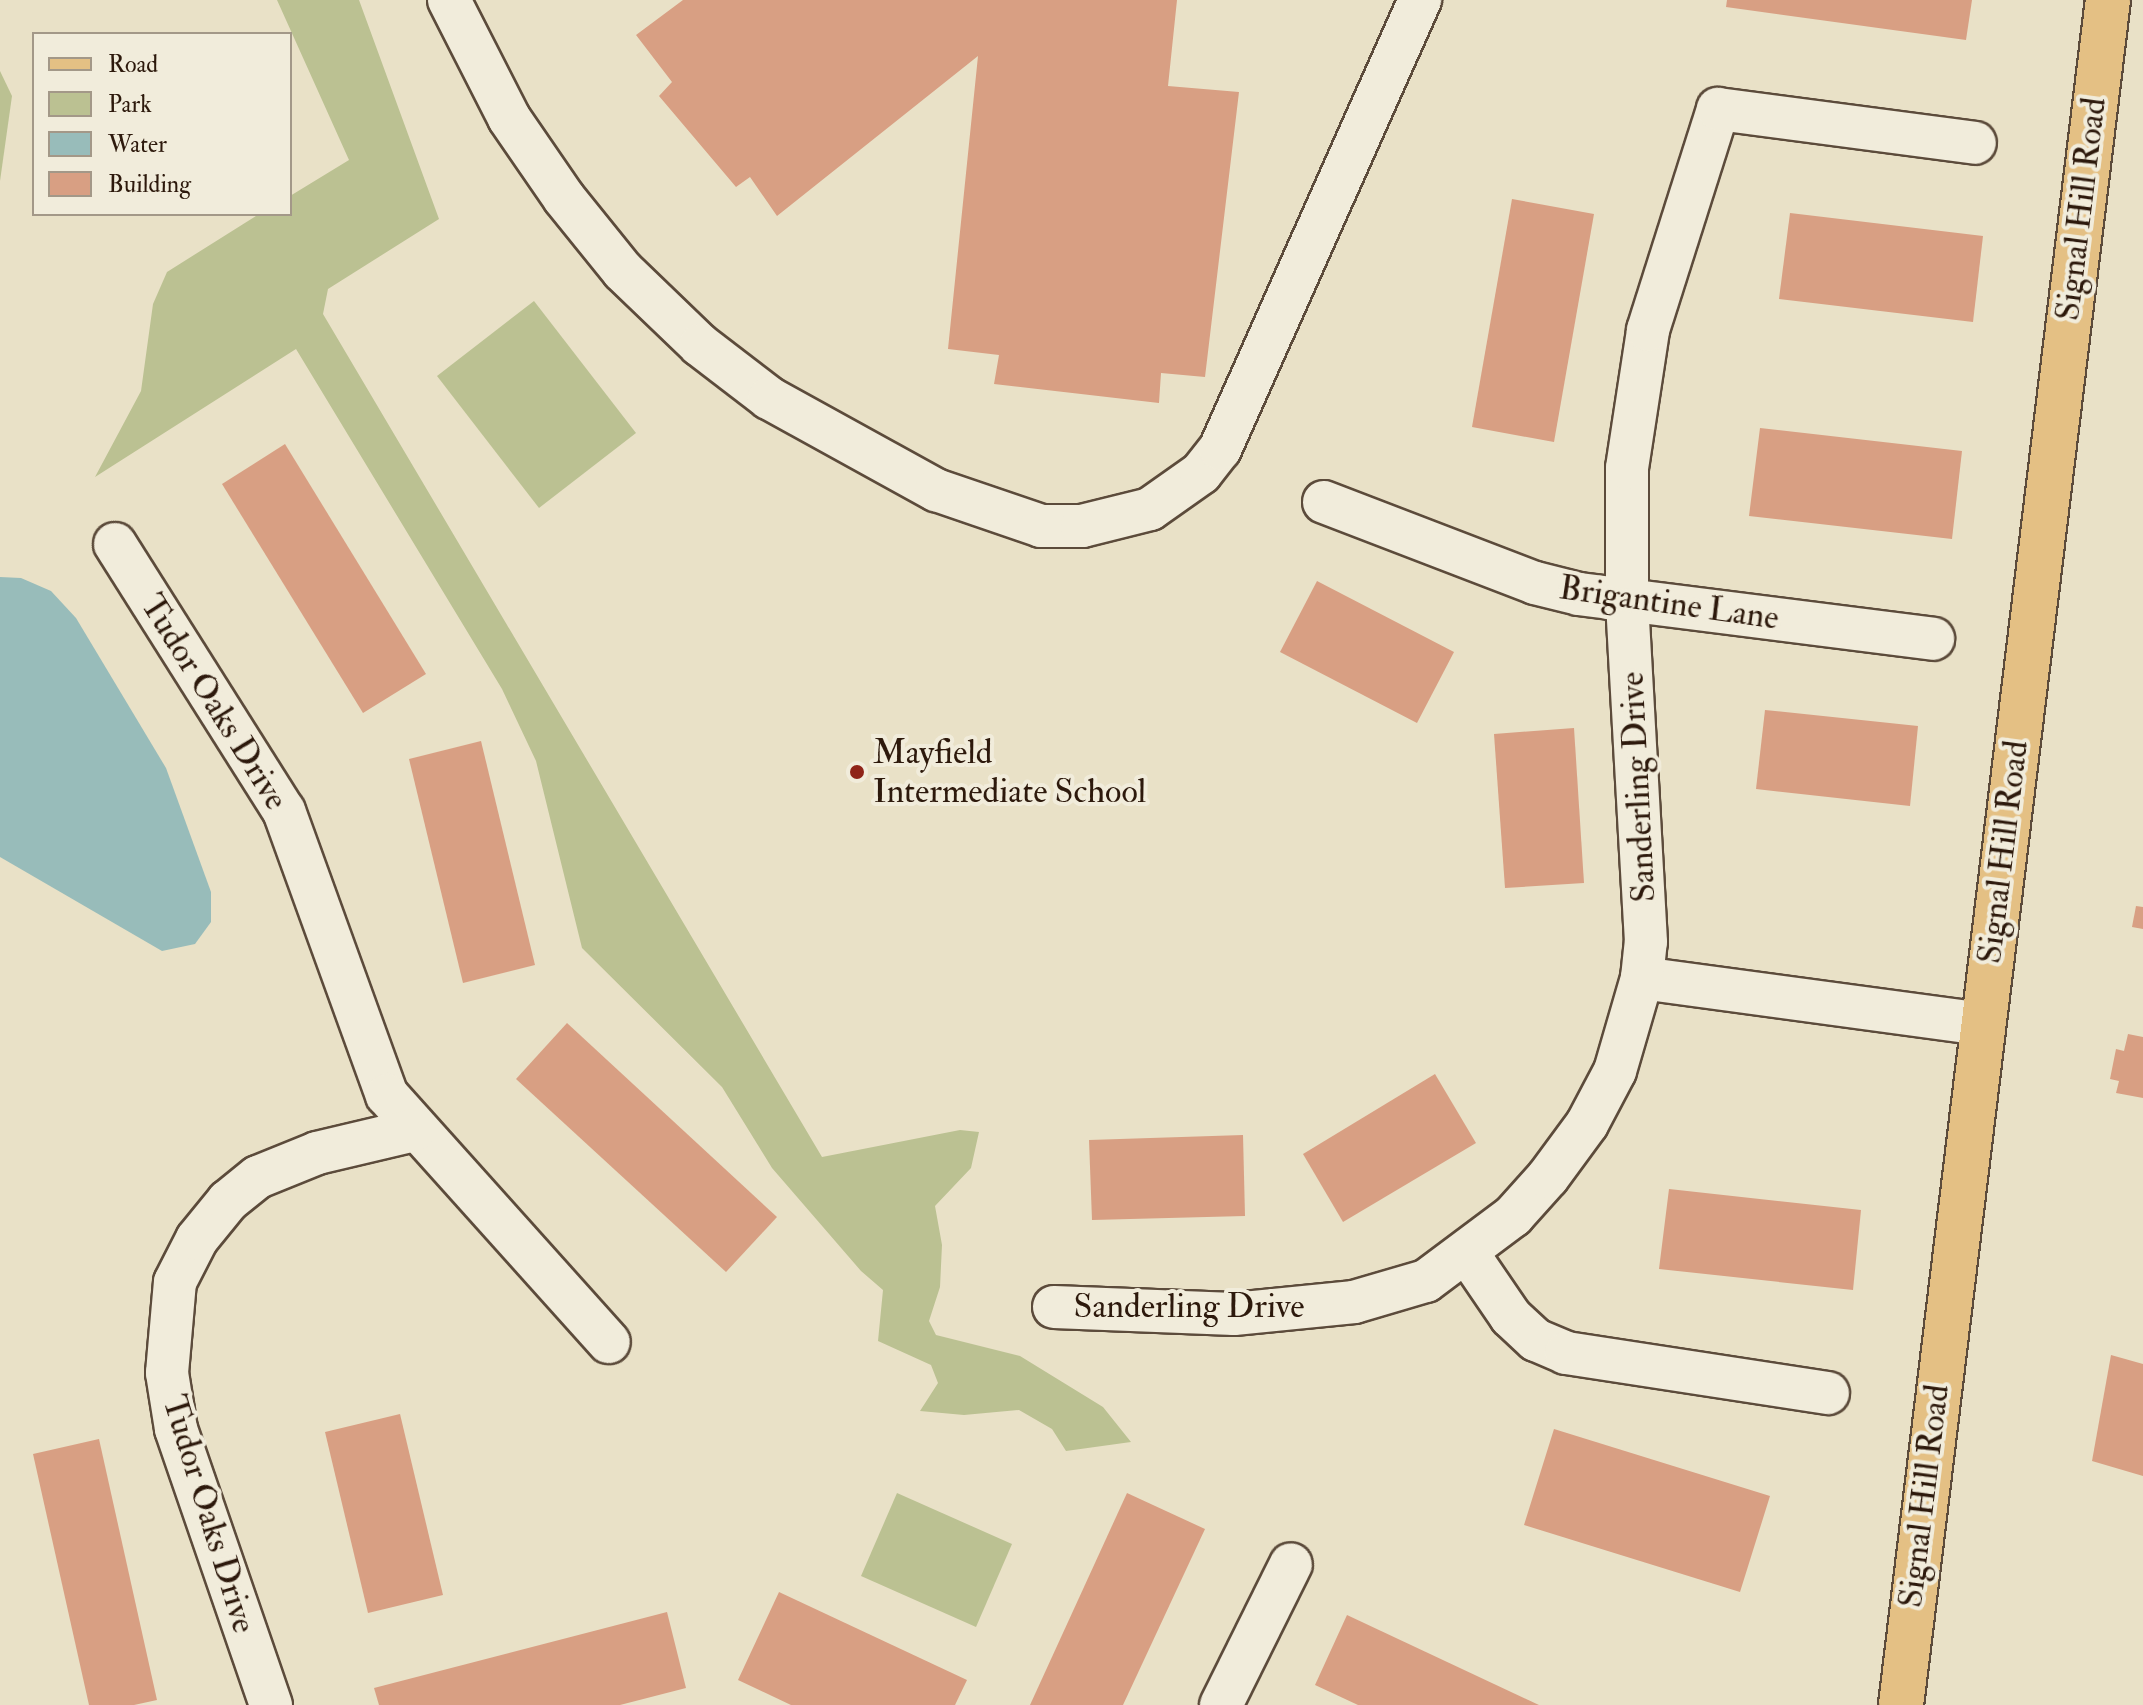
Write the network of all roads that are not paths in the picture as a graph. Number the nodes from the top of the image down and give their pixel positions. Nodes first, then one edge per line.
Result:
1 (449, 0) edge
2 (1420, 0) edge
3 (2108, 0) edge
4 (1975, 143) dead end
5 (1324, 502) dead end
6 (115, 544) dead end
7 (1627, 597) junction
8 (1933, 639) dead end
9 (1642, 978) junction
10 (1981, 1024) junction
11 (414, 1130) junction
12 (1468, 1254) junction
13 (1054, 1307) dead end
14 (609, 1342) dead end
15 (1828, 1393) dead end
16 (1291, 1564) dead end
17 (271, 1705) edge
18 (1221, 1705) edge
19 (1901, 1705) edge

1 - 2 street
3 - 10 main road, Signal Hill Road
4 - 7 street, Sanderling Drive
5 - 7 street, Brigantine Lane
6 - 11 street, Tudor Oaks Drive
7 - 8 street, Brigantine Lane
7 - 9 street, Sanderling Drive
9 - 10 street
9 - 12 street, Sanderling Drive
10 - 19 main road, Signal Hill Road
11 - 14 street, Tudor Oaks Drive
11 - 17 street, Tudor Oaks Drive
12 - 13 street, Sanderling Drive
12 - 15 street
16 - 18 street

